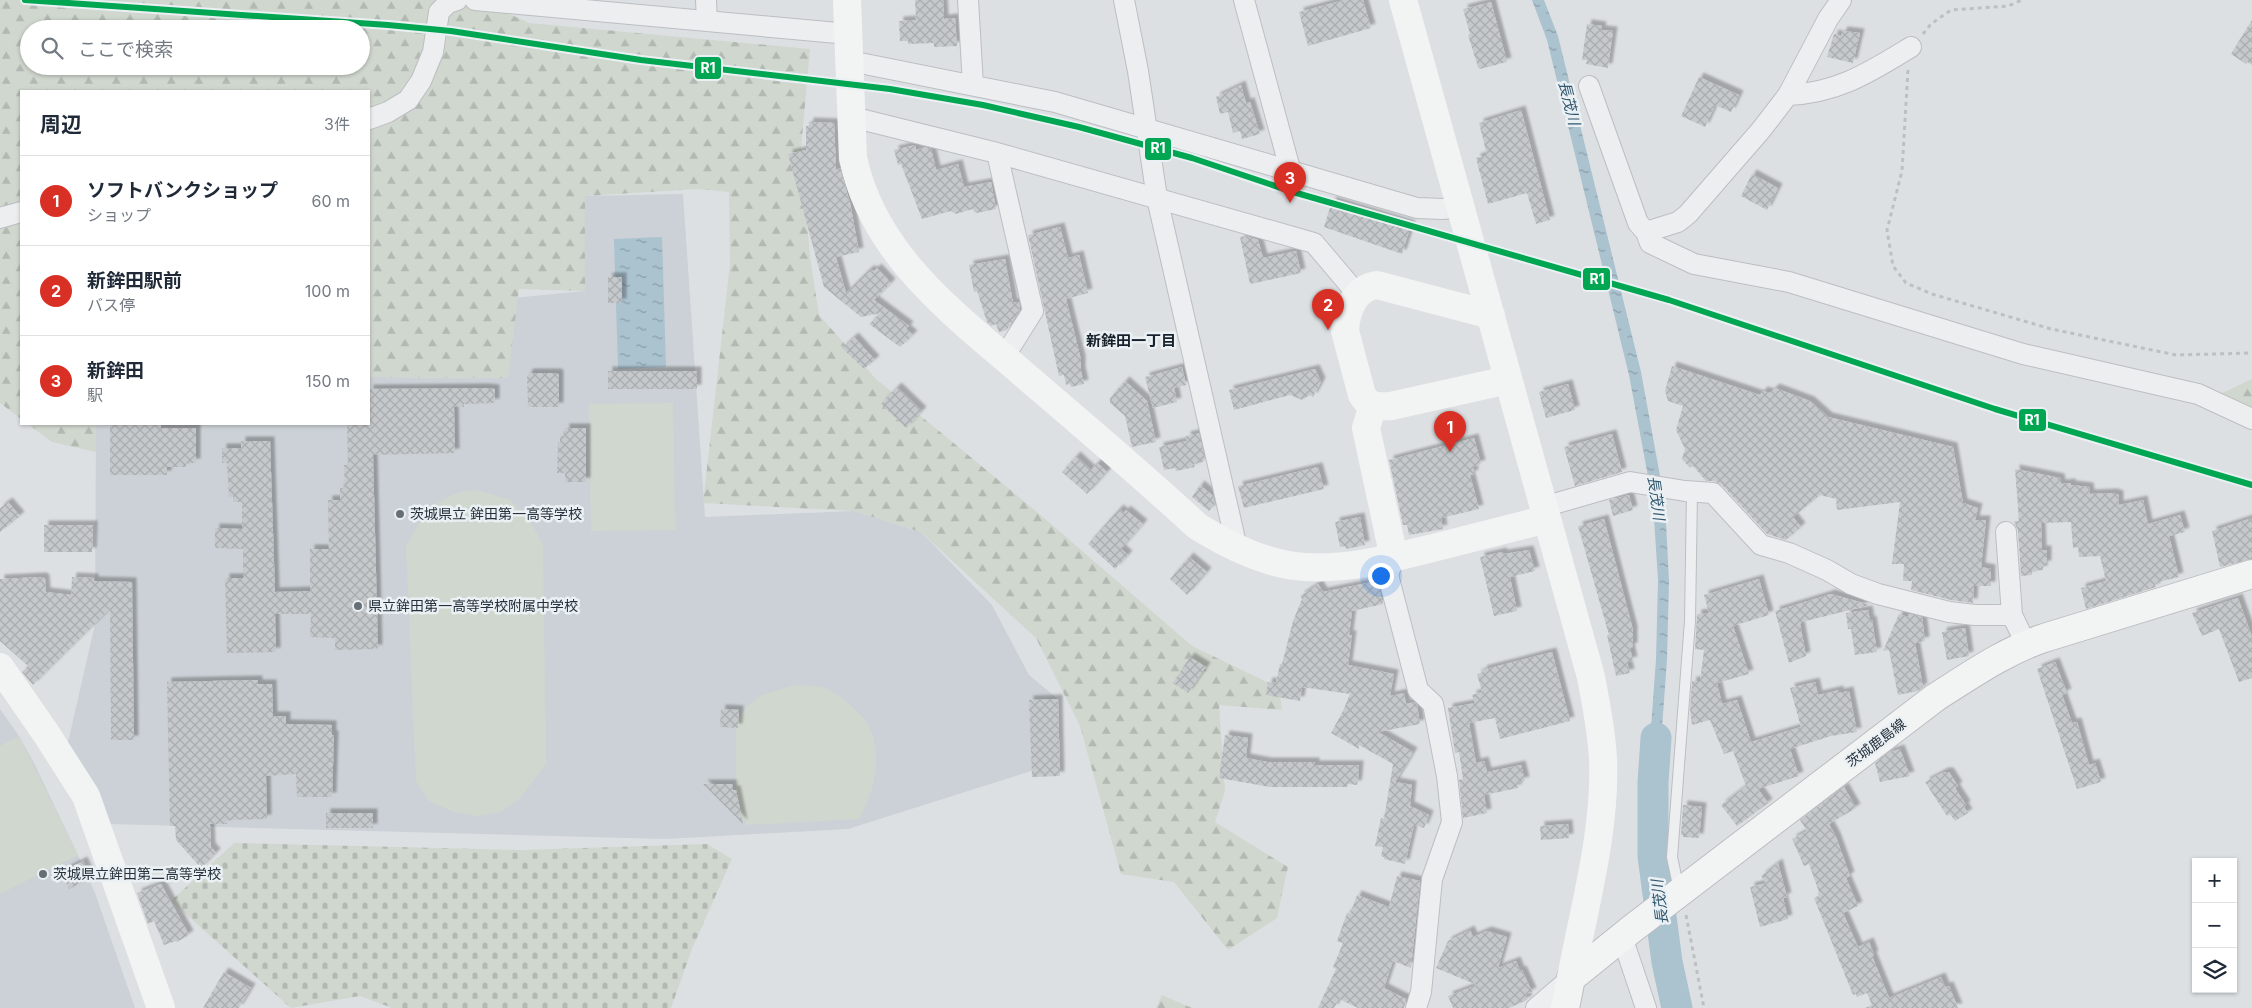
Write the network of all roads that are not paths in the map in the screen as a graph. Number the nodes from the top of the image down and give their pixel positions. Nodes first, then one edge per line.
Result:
1 (457, 0) edge
2 (475, 0) edge
3 (706, 0) edge
4 (847, 0) edge
5 (968, 0) edge
6 (1124, 0) edge
7 (1244, 0) edge
8 (1404, 0) edge
9 (1841, 0) edge
10 (563, 4) edge
11 (707, 21) junction
12 (849, 34) junction
13 (1912, 47) road end
14 (850, 61) junction
15 (973, 85) junction
16 (1589, 86) dead end
17 (1788, 95) junction
18 (852, 116) junction
19 (370, 120) edge
20 (1147, 128) junction
21 (997, 153) junction
22 (1290, 169) junction
23 (1157, 198) junction
24 (1460, 207) junction
25 (20, 212) edge
26 (0, 218) edge
27 (1646, 232) junction
28 (1358, 295) junction
29 (1491, 315) junction
30 (1004, 357) junction
31 (1508, 380) junction
32 (1373, 405) junction
33 (2252, 419) edge
34 (1688, 491) junction
35 (1545, 513) junction
36 (2006, 532) dead end
37 (1237, 548) junction
38 (1394, 558) junction
39 (2252, 574) edge
40 (2012, 615) junction
41 (2026, 644) junction
42 (0, 667) edge
43 (1675, 897) junction
44 (1627, 933) junction
45 (1571, 978) junction
46 (160, 1008) edge
47 (1416, 1008) edge
48 (1536, 1008) edge
49 (1566, 1008) edge
50 (1646, 1008) edge

1 - 19 street
2 - 10 street
3 - 11 street
4 - 12 street
5 - 15 street
6 - 20 street
7 - 22 street
8 - 24 street
9 - 17 street
10 - 11 street
11 - 12 street
12 - 14 street
13 - 17 street
14 - 15 street
14 - 18 street
15 - 20 street
16 - 27 street
17 - 27 street
18 - 21 street
18 - 30 street
20 - 22 street
20 - 23 street
21 - 23 street
21 - 30 street
22 - 24 street
23 - 28 street
23 - 37 street
24 - 29 street
25 - 26 street
27 - 33 street
28 - 29 street
28 - 32 street
29 - 31 street
30 - 37 street
31 - 32 street
31 - 35 street
32 - 38 street
34 - 35 street
34 - 40 street
34 - 43 lane
35 - 38 street
35 - 45 street
36 - 40 street
37 - 38 street
38 - 47 street
39 - 41 street, 茨城鹿島線
40 - 41 street
41 - 43 street, 茨城鹿島線
42 - 46 street
43 - 44 street, 茨城鹿島線
44 - 45 street, 茨城鹿島線
44 - 50 street
45 - 48 street
45 - 49 street

